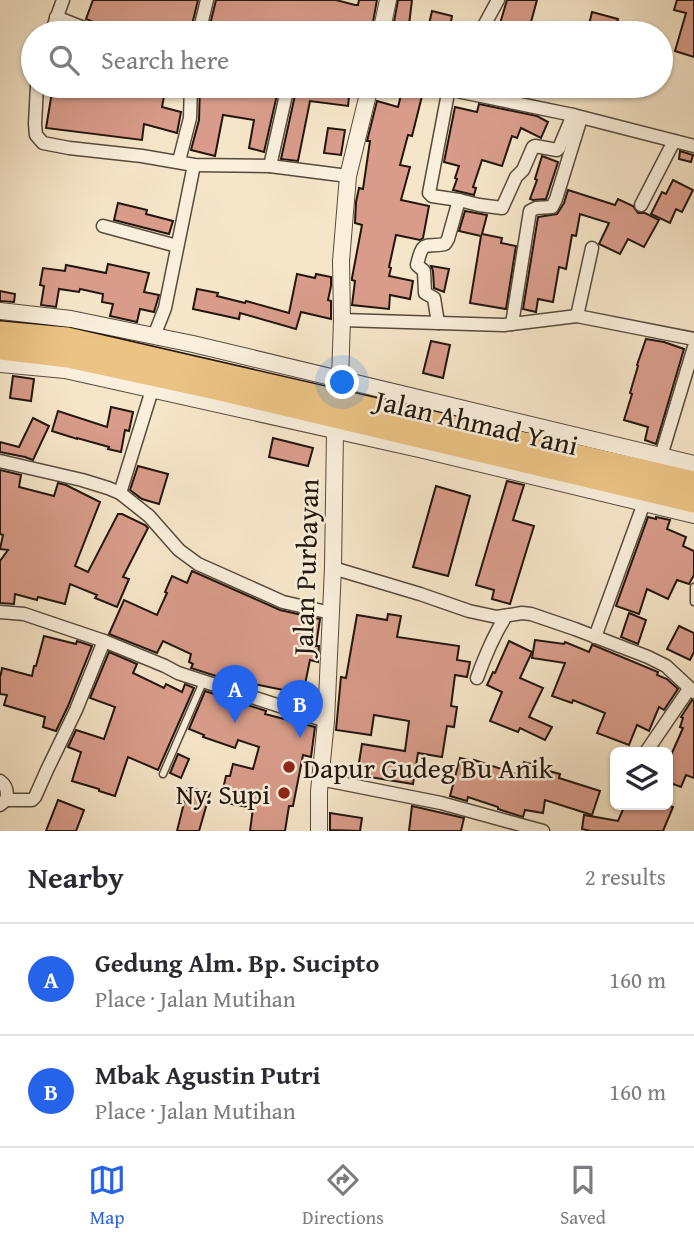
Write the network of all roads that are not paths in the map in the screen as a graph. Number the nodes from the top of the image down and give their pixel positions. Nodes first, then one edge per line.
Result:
1 (63, 0) edge
2 (207, 0) edge
3 (388, 0) edge
4 (498, 0) edge
5 (55, 17) junction
6 (54, 21) edge
7 (66, 21) edge
8 (202, 21) edge
9 (384, 21) edge
10 (487, 21) edge
11 (36, 98) edge
12 (191, 98) edge
13 (285, 98) edge
14 (367, 98) edge
15 (442, 98) edge
16 (500, 98) edge
17 (577, 117) junction
18 (674, 141) junction
19 (694, 146) edge
20 (179, 162) junction
21 (194, 164) junction
22 (270, 166) junction
23 (348, 176) junction
24 (458, 200) junction
25 (641, 205) dead end
26 (103, 226) dead end
27 (177, 246) junction
28 (592, 248) dead end
29 (0, 311) edge
30 (577, 316) junction
31 (342, 320) junction
32 (438, 323) junction
33 (512, 324) junction
34 (0, 332) edge
35 (154, 336) junction
36 (694, 339) edge
37 (694, 347) edge
38 (0, 349) edge
39 (0, 364) edge
40 (245, 367) junction
41 (340, 379) junction
42 (152, 390) junction
43 (214, 397) junction
44 (335, 430) junction
45 (520, 432) junction
46 (420, 443) junction
47 (661, 456) junction
48 (0, 461) edge
49 (694, 464) edge
50 (694, 482) edge
51 (120, 493) junction
52 (694, 502) edge
53 (644, 503) junction
54 (694, 515) edge
55 (333, 568) junction
56 (694, 587) edge
57 (694, 602) edge
58 (0, 612) edge
59 (331, 613) junction
60 (506, 617) junction
61 (595, 637) junction
62 (104, 641) junction
63 (477, 678) dead end
64 (203, 682) junction
65 (692, 690) edge
66 (326, 721) junction
67 (650, 747) edge
68 (163, 774) dead end
69 (320, 779) junction
70 (0, 781) edge
71 (3, 802) edge
72 (319, 831) edge
73 (543, 831) edge

1 - 5 street
2 - 8 street
3 - 9 street
4 - 10 street
5 - 6 street
5 - 7 street
11 - 20 street
12 - 20 street
13 - 22 street
14 - 23 street
15 - 24 street
16 - 17 street
17 - 18 street
17 - 24 street
17 - 33 street
18 - 19 street
18 - 25 street
20 - 21 street
21 - 22 street
21 - 27 street
22 - 23 street
23 - 31 street
24 - 32 street
26 - 27 street
27 - 35 street
28 - 30 street
29 - 35 street
30 - 33 street
30 - 36 street
31 - 32 street
31 - 41 street
32 - 33 street
34 - 40 highway, Jalan Ahmad Yani
35 - 40 street
37 - 47 street
38 - 43 highway, Jalan Ahmad Yani
39 - 42 street
40 - 41 street
40 - 45 highway, Jalan Ahmad Yani
41 - 45 street
42 - 43 street
42 - 51 street
43 - 44 street
43 - 46 highway, Jalan Ahmad Yani
44 - 46 street
44 - 55 street, Jalan Purbayan
45 - 47 street
45 - 50 highway, Jalan Ahmad Yani
46 - 52 highway, Jalan Ahmad Yani
46 - 53 street
47 - 49 street
48 - 51 street
51 - 59 street
53 - 54 street
53 - 61 street
55 - 59 street, Jalan Purbayan
55 - 60 street
56 - 57 lane
58 - 62 street
59 - 66 street, Jalan Purbayan
60 - 61 street
60 - 63 street
61 - 65 street
62 - 64 street
62 - 71 street
64 - 66 street
64 - 68 lane
65 - 67 street
66 - 69 street, Jalan Purbayan
69 - 72 street, Jalan Purbayan
69 - 73 street
70 - 71 street

